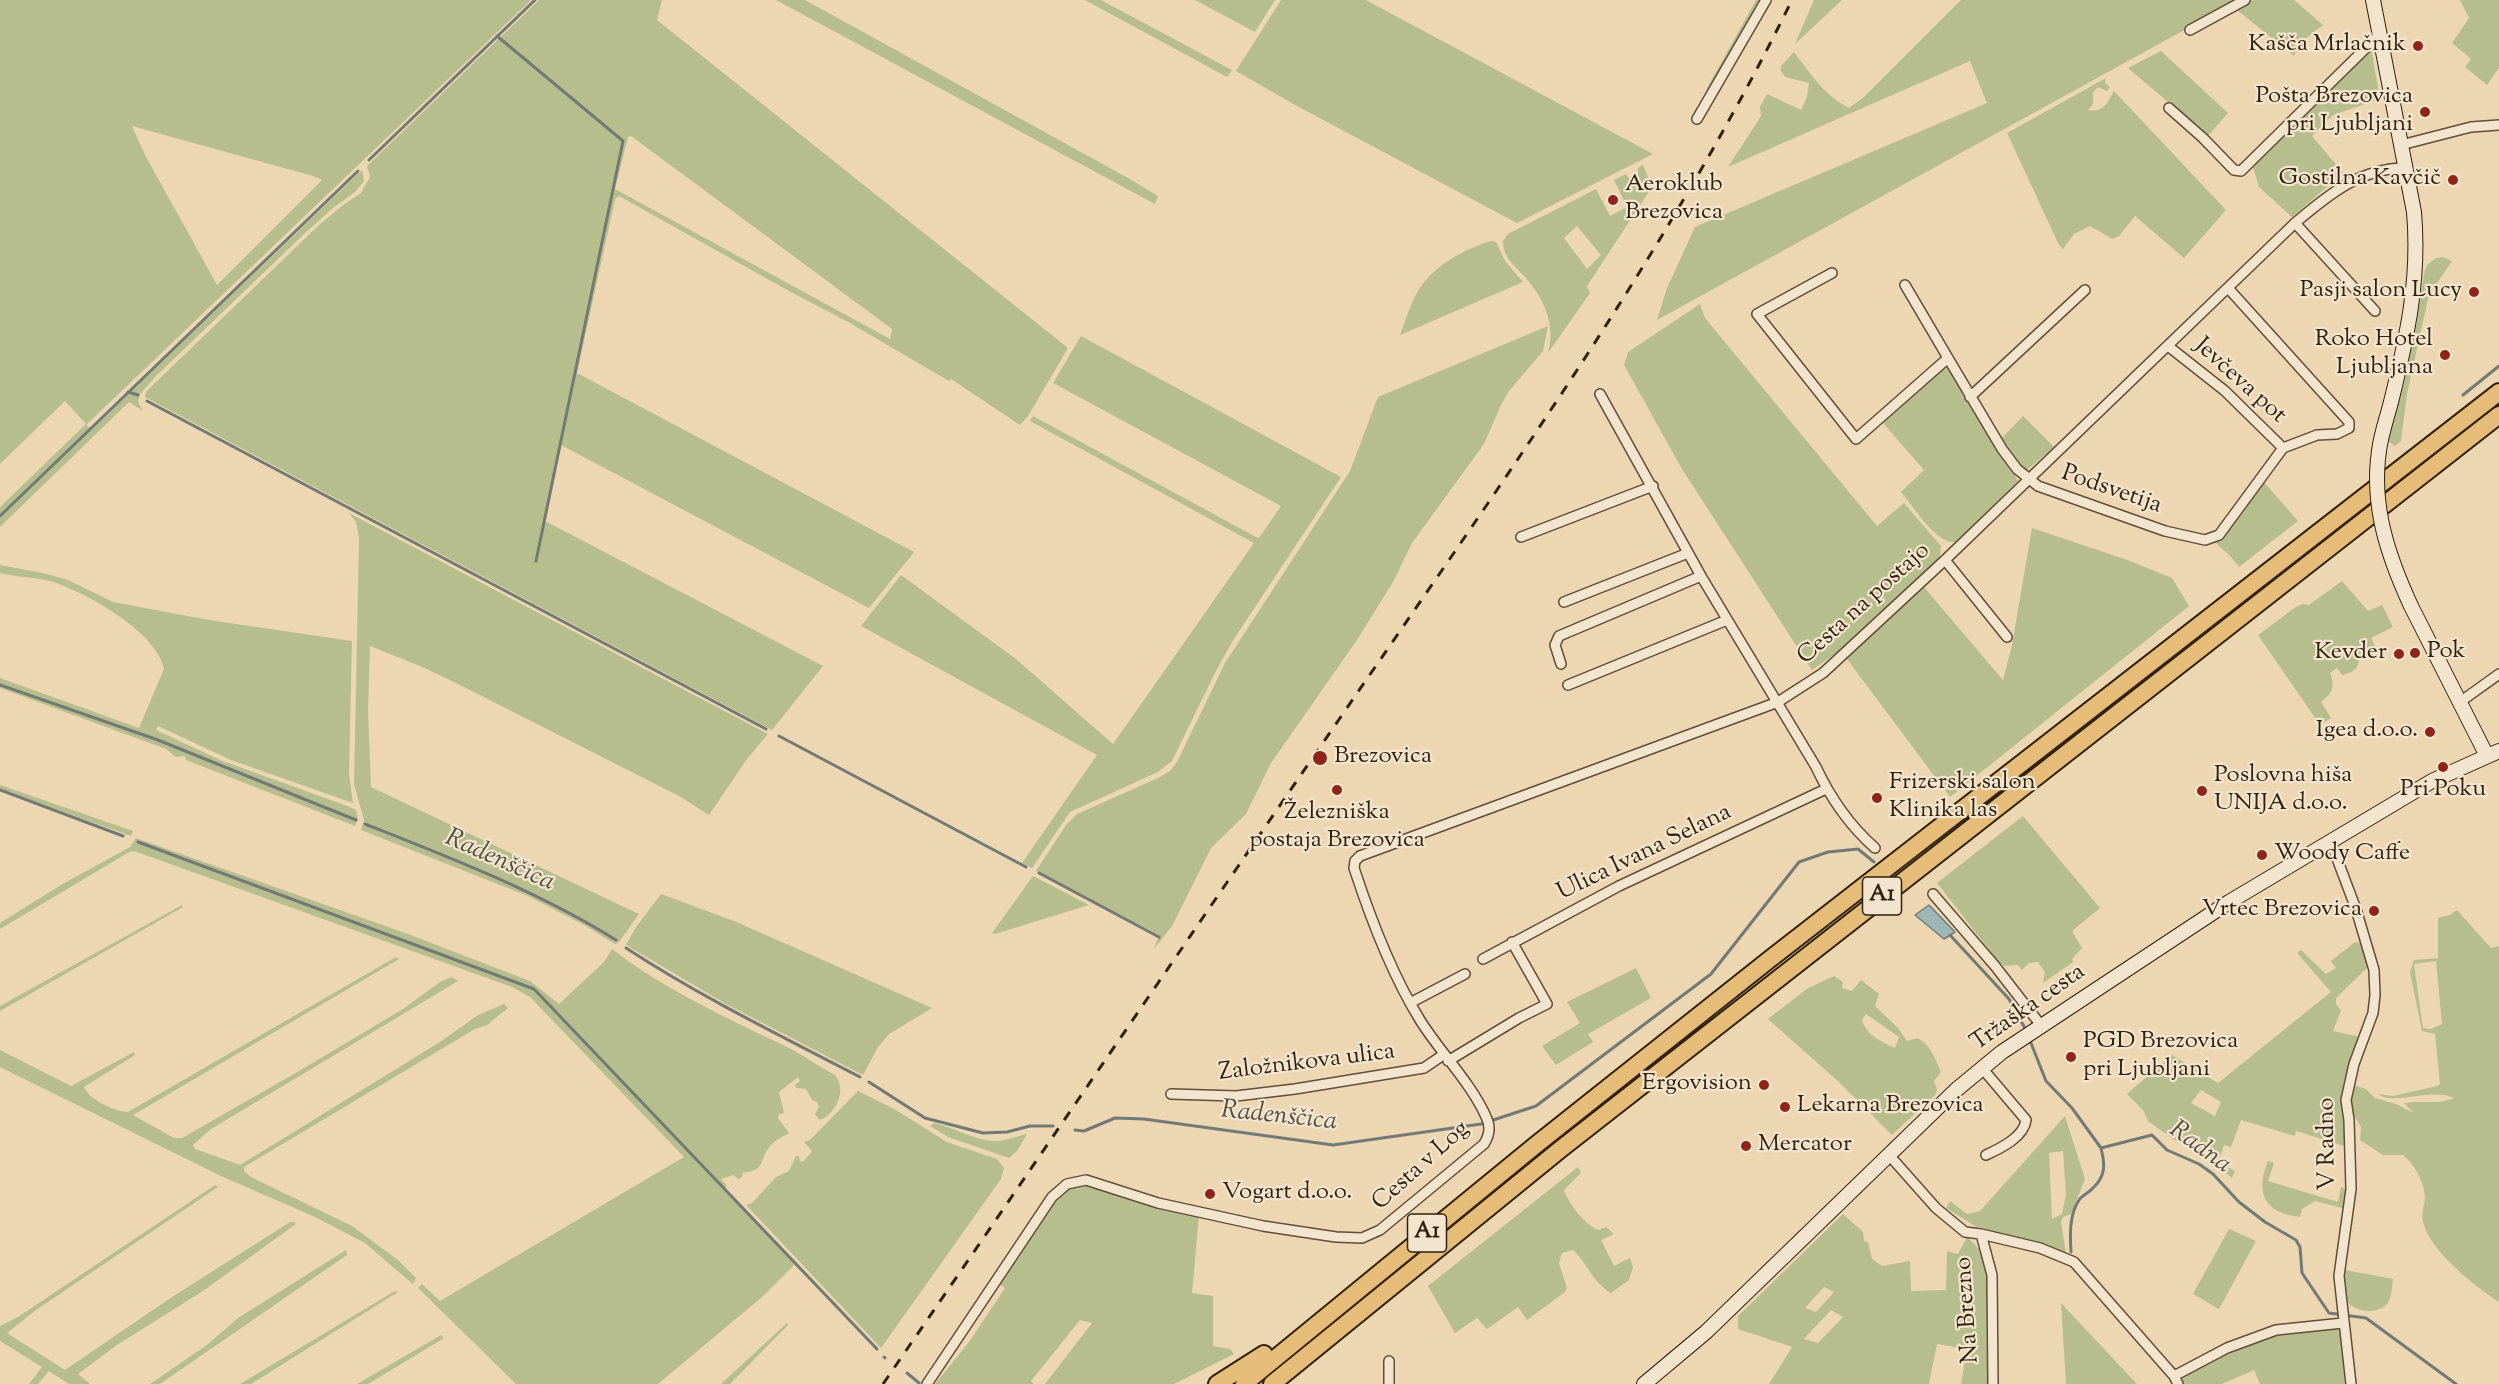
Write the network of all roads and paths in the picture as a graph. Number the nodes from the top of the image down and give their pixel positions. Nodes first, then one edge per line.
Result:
1 (1766, 0) edge
2 (2245, 0) edge
3 (2373, 0) edge
4 (2190, 30) dead end
5 (2379, 36) junction
6 (2169, 108) dead end
7 (1697, 119) dead end
8 (2499, 125) edge
9 (2401, 145) junction
10 (2406, 168) junction
11 (2295, 223) junction
12 (1833, 273) dead end
13 (1905, 285) dead end
14 (2228, 288) junction
15 (2085, 290) dead end
16 (2374, 311) dead end
17 (2168, 346) junction
18 (1948, 358) junction
19 (2499, 392) edge
20 (1600, 394) dead end
21 (1970, 397) junction
22 (2499, 415) edge
23 (2283, 448) junction
24 (2028, 479) junction
25 (1653, 486) junction
26 (1521, 537) dead end
27 (1688, 553) junction
28 (1945, 560) junction
29 (1701, 576) junction
30 (1564, 602) dead end
31 (1727, 620) junction
32 (2007, 637) dead end
33 (1561, 664) dead end
34 (2499, 674) edge
35 (1568, 685) dead end
36 (1778, 702) junction
37 (2460, 702) junction
38 (2493, 753) edge
39 (1826, 789) junction
40 (2330, 840) junction
41 (1875, 848) dead end
42 (1360, 856) joint
43 (1933, 894) dead end
44 (1512, 942) junction
45 (1483, 959) dead end
46 (1465, 974) dead end
47 (1410, 1002) junction
48 (2032, 1030) junction
49 (1446, 1058) junction
50 (1982, 1068) junction
51 (1171, 1094) dead end
52 (1888, 1155) junction
53 (1986, 1155) dead end
54 (1981, 1234) junction
55 (1318, 1321) junction
56 (2343, 1323) junction
57 (1389, 1361) dead end
58 (2176, 1380) edge
59 (927, 1384) edge
60 (1217, 1384) edge
61 (1244, 1384) edge
62 (1272, 1384) edge
63 (1389, 1384) edge
64 (1644, 1384) edge
65 (1993, 1384) edge
66 (2351, 1384) edge

1 - 7 street
2 - 4 street
3 - 5 main road
5 - 6 street
5 - 9 main road
8 - 9 street
9 - 10 main road
10 - 11 street, Cesta na postajo
10 - 37 main road, bridge
11 - 14 street, Cesta na postajo
11 - 16 street
12 - 18 street
13 - 18 street, Podsvetija
14 - 17 street, Cesta na postajo
14 - 23 street
15 - 21 street
17 - 23 street, Jevčeva pot
17 - 24 street, Cesta na postajo
18 - 21 street, Podsvetija
19 - 55 highway, A1
20 - 25 street
21 - 24 street, Podsvetija
22 - 62 highway, A1
23 - 24 street, Podsvetija
24 - 28 street, Cesta na postajo
25 - 26 street
25 - 27 street
27 - 29 street
27 - 30 street
28 - 32 street
28 - 36 street, Cesta na postajo
29 - 31 street
29 - 33 street
31 - 35 street
31 - 36 street
34 - 37 street
36 - 39 street
36 - 42 street, Cesta na postajo
37 - 38 main road
38 - 40 main road, Tržaška cesta
39 - 41 street
39 - 44 street, Ulica Ivana Selana
40 - 48 main road, Tržaška cesta
40 - 56 street, V Radno
42 - 47 street, Založnikova ulica
43 - 48 street
44 - 45 street, Ulica Ivana Selana
44 - 49 street, Založnikova ulica
46 - 47 street
47 - 49 street, Založnikova ulica
48 - 50 main road, Tržaška cesta
49 - 51 street, Založnikova ulica
49 - 59 street, Cesta v Log
50 - 52 main road, Tržaška cesta
50 - 53 street
52 - 54 street
52 - 64 main road, Tržaška cesta
54 - 58 street
54 - 65 street, Na Brezno
55 - 60 highway
55 - 61 highway, A1
56 - 58 street
56 - 66 street, V Radno
57 - 63 street

